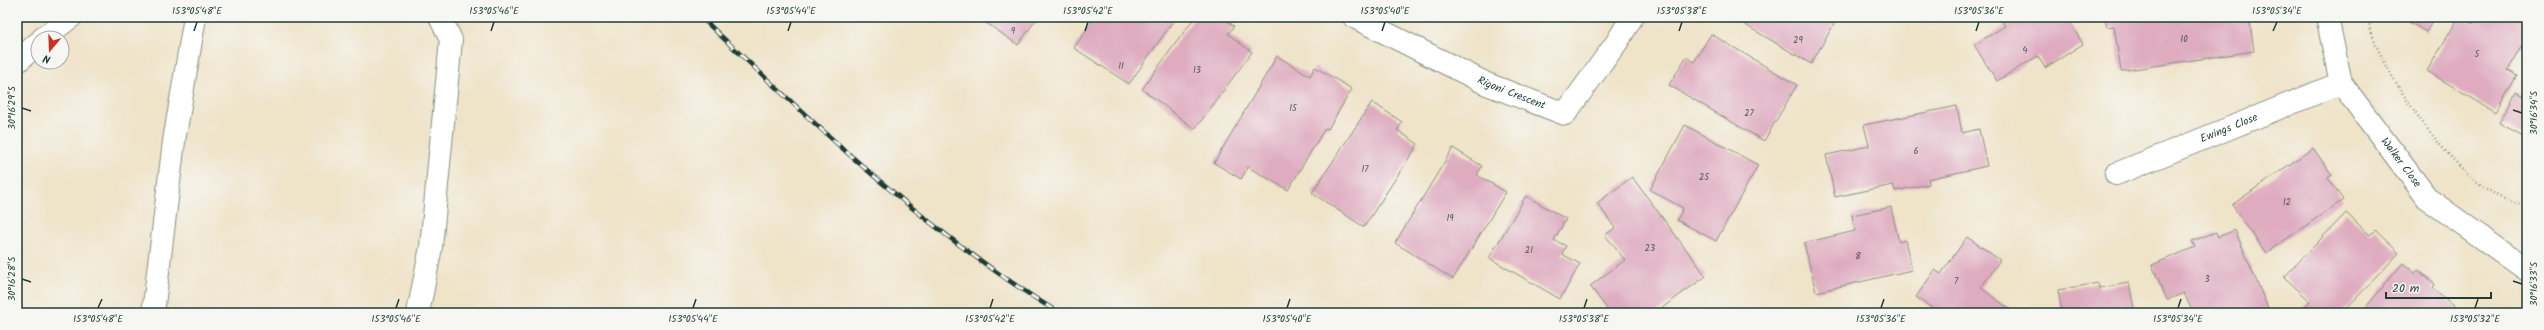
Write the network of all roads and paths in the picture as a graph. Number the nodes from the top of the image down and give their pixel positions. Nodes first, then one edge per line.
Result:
1 (71, 17) edge
2 (195, 17) edge
3 (440, 17) edge
4 (1354, 17) edge
5 (1632, 17) edge
6 (2327, 17) edge
7 (2366, 17) edge
8 (54, 30) edge
9 (30, 50) edge
10 (17, 62) edge
11 (2341, 83) junction
12 (2116, 174) dead end
13 (2527, 206) edge
14 (2527, 270) edge
15 (153, 313) edge
16 (418, 313) edge

1 - 8 street
2 - 15 street
3 - 16 street
4 - 5 street, Rigoni Crescent
6 - 11 street, Walker Close
7 - 13 path
9 - 10 street
11 - 12 street, Ewings Close
11 - 14 street, Walker Close

